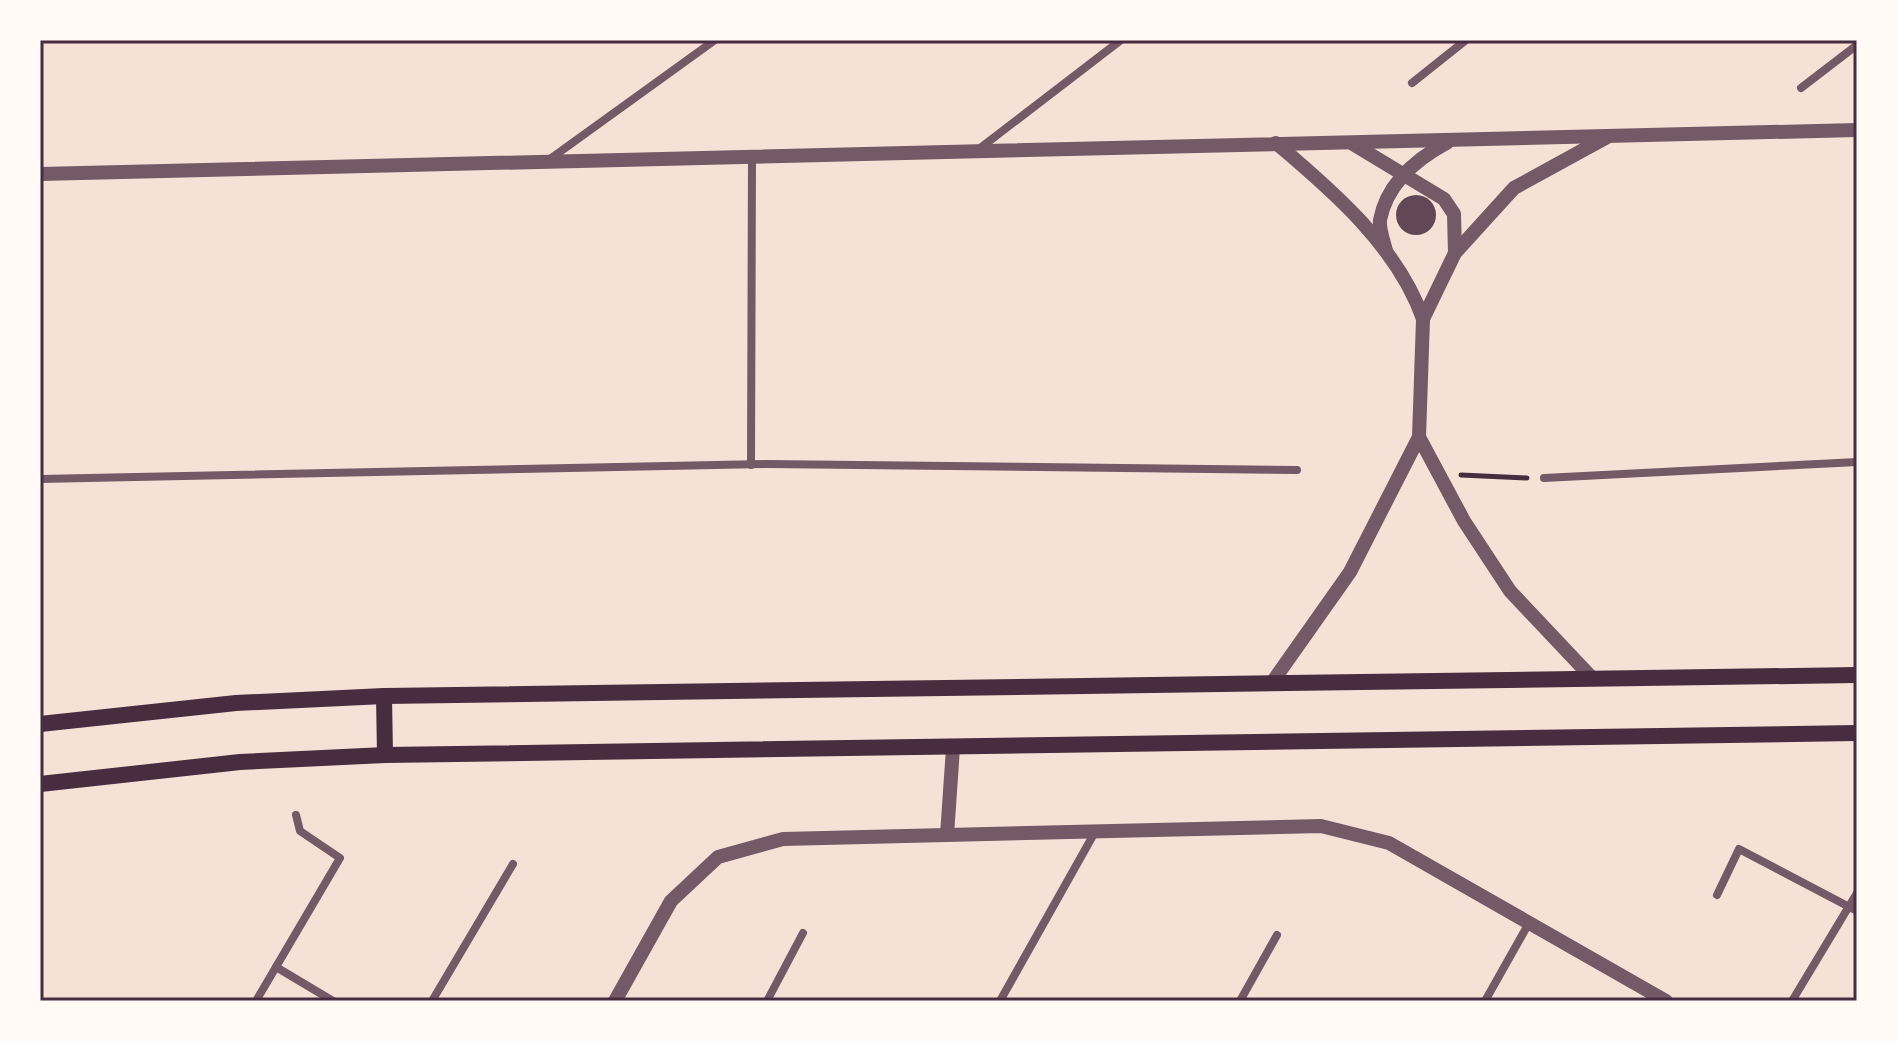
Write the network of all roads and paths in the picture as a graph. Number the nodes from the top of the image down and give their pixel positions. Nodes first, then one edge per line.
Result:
1 (715, 40) edge
2 (1121, 40) edge
3 (1466, 40) edge
4 (1857, 45) edge
5 (1412, 83) dead end
6 (1801, 88) dead end
7 (1857, 130) edge
8 (1609, 136) junction
9 (1452, 140) junction
10 (1349, 142) junction
11 (1276, 143) junction
12 (977, 151) junction
13 (752, 157) junction
14 (547, 162) junction
15 (1406, 173) junction
16 (40, 174) edge
17 (1455, 253) junction
18 (1387, 256) junction
19 (1423, 319) junction
20 (1419, 437) junction
21 (1857, 462) edge
22 (751, 465) junction
23 (1297, 470) dead end
24 (1441, 474) junction
25 (1544, 478) joint
26 (40, 479) edge
27 (1857, 675) edge
28 (1593, 679) junction
29 (1271, 684) junction
30 (384, 696) junction
31 (40, 724) edge
32 (1857, 733) edge
33 (953, 748) junction
34 (385, 755) junction
35 (40, 784) edge
36 (296, 815) dead end
37 (1095, 832) junction
38 (947, 835) junction
39 (513, 864) dead end
40 (1857, 893) edge
41 (1717, 895) dead end
42 (1853, 909) edge
43 (1529, 923) junction
44 (803, 933) dead end
45 (1277, 935) dead end
46 (276, 967) junction
47 (256, 1001) edge
48 (333, 1001) edge
49 (432, 1001) edge
50 (615, 1001) edge
51 (767, 1001) edge
52 (1000, 1001) edge
53 (1240, 1001) edge
54 (1485, 1001) edge
55 (1666, 1001) edge
56 (1792, 1001) edge

1 - 14 street
2 - 12 street
3 - 5 street
4 - 6 street
7 - 8 street
8 - 9 street
8 - 17 street
9 - 10 street
9 - 15 street
10 - 11 street
10 - 15 street
11 - 12 street
11 - 18 street
12 - 13 street
13 - 14 street
13 - 22 street
14 - 16 street
15 - 17 street
15 - 18 street
17 - 19 street
18 - 19 street
19 - 20 street
20 - 24 street
20 - 29 street
21 - 25 street
22 - 23 street
22 - 26 street
24 - 25 path
24 - 28 street
27 - 28 main road
28 - 29 main road
29 - 30 main road
30 - 31 main road
30 - 34 main road
32 - 33 main road
33 - 34 main road
33 - 38 street
34 - 35 main road
36 - 46 street
37 - 38 street
37 - 43 street
37 - 52 street
38 - 50 street
39 - 49 street
40 - 42 street
41 - 42 street
42 - 56 street
43 - 54 street
43 - 55 street
44 - 51 street
45 - 53 street
46 - 47 street
46 - 48 street

